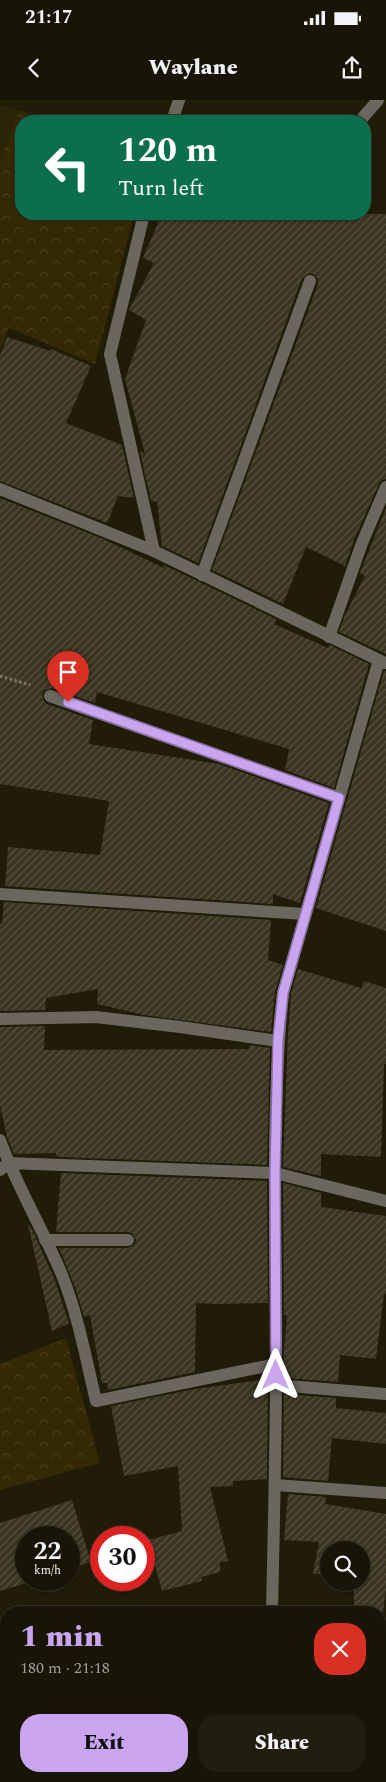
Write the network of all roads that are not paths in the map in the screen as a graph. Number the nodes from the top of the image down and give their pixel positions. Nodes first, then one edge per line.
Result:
1 (179, 100) edge
2 (378, 100) edge
3 (174, 115) edge
4 (365, 115) edge
5 (143, 220) edge
6 (310, 281) dead end
7 (386, 487) edge
8 (0, 489) edge
9 (154, 551) junction
10 (202, 575) junction
11 (329, 637) junction
12 (382, 662) edge
13 (50, 696) road end
14 (339, 798) junction
15 (0, 894) edge
16 (305, 914) junction
17 (0, 1019) edge
18 (278, 1040) junction
19 (0, 1140) edge
20 (4, 1167) edge
21 (275, 1173) junction
22 (386, 1201) edge
23 (45, 1240) junction
24 (128, 1240) dead end
25 (276, 1364) junction
26 (276, 1385) junction
27 (386, 1394) edge
28 (275, 1485) junction
29 (386, 1494) edge
30 (272, 1606) edge

1 - 3 street
2 - 4 street
5 - 9 street
6 - 10 street
7 - 11 street
8 - 9 street
9 - 10 street
10 - 11 street
11 - 12 street
12 - 14 street
13 - 14 street
14 - 16 street
15 - 16 street
16 - 18 street
17 - 18 street
18 - 21 street
19 - 20 street
20 - 21 street
20 - 23 street
21 - 22 street
21 - 25 street
23 - 24 street
23 - 25 street
25 - 26 street
26 - 27 street
26 - 28 street
28 - 29 street
28 - 30 street

